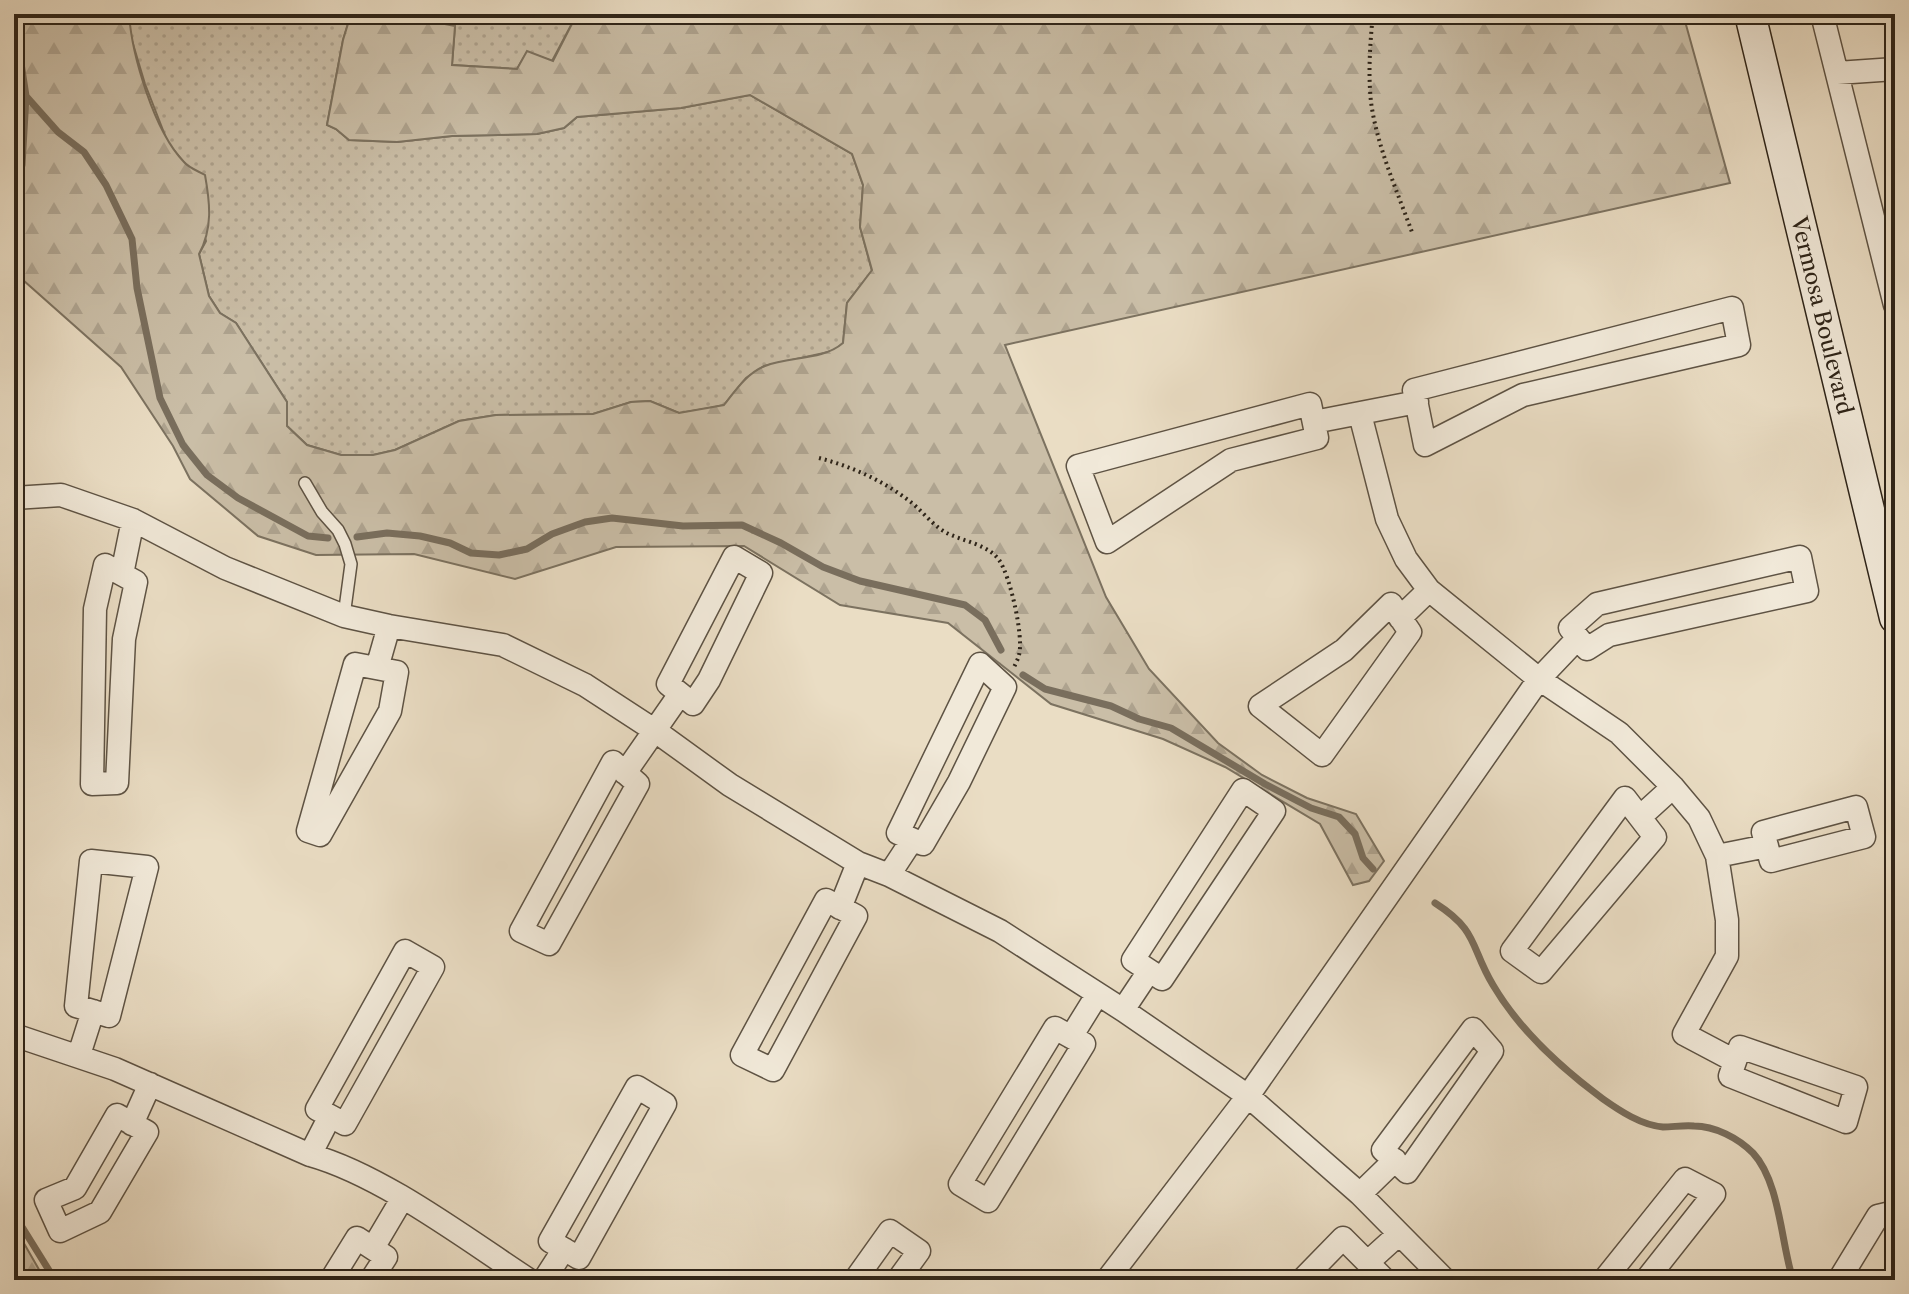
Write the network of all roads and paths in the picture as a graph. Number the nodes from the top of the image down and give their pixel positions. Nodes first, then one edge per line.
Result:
1 (1373, 14) edge
2 (1750, 14) edge
3 (1822, 14) edge
4 (1895, 69) edge
5 (1837, 73) junction
6 (1413, 235) dead end
7 (1889, 255) edge
8 (1895, 305) edge
9 (1417, 402) junction
10 (1360, 414) junction
11 (1314, 422) junction
12 (819, 458) dead end
13 (305, 483) dead end
14 (14, 498) edge
15 (133, 520) junction
16 (122, 574) junction
17 (1429, 590) junction
18 (344, 616) junction
19 (1400, 618) junction
20 (1895, 618) edge
21 (389, 626) junction
22 (1578, 638) junction
23 (377, 668) junction
24 (1539, 679) junction
25 (1005, 687) junction
26 (680, 694) junction
27 (654, 730) junction
28 (625, 773) junction
29 (1673, 787) junction
30 (1640, 817) junction
31 (912, 840) junction
32 (1767, 846) dead end
33 (1717, 856) junction
34 (858, 863) junction
35 (889, 875) junction
36 (840, 908) junction
37 (1149, 971) junction
38 (1097, 995) junction
39 (1123, 1010) junction
40 (93, 1011) junction
41 (14, 1035) edge
42 (1071, 1037) junction
43 (79, 1055) junction
44 (1735, 1061) junction
45 (150, 1084) junction
46 (1248, 1096) junction
47 (330, 1116) junction
48 (132, 1124) junction
49 (310, 1155) junction
50 (1395, 1160) junction
51 (1360, 1194) junction
52 (402, 1199) junction
53 (1895, 1212) edge
54 (1399, 1234) junction
55 (373, 1248) junction
56 (564, 1249) junction
57 (1368, 1262) junction
58 (331, 1280) edge
59 (371, 1280) edge
60 (529, 1280) edge
61 (544, 1280) edge
62 (855, 1280) edge
63 (898, 1280) edge
64 (1107, 1280) edge
65 (1302, 1280) edge
66 (1385, 1280) edge
67 (1445, 1280) edge
68 (1604, 1280) edge
69 (1646, 1280) edge
70 (1839, 1280) edge

1 - 6 path
2 - 20 main road, Vermosa Boulevard
3 - 5 street
4 - 5 street
5 - 7 street
7 - 8 street
9 - 9 street
9 - 10 street
10 - 11 street
10 - 17 street
11 - 11 street
12 - 25 path
13 - 18 lane
14 - 15 street
15 - 16 street
15 - 18 street
16 - 16 street
17 - 19 street
17 - 24 street
18 - 21 street
19 - 19 street
21 - 23 street
21 - 27 street
22 - 22 street
22 - 24 street
23 - 23 street
24 - 29 street
24 - 46 street
25 - 31 street
25 - 31 street
26 - 26 street
26 - 27 street
27 - 28 street
27 - 34 street
28 - 28 street
29 - 30 street
29 - 33 street
30 - 30 street
31 - 35 street
32 - 33 street
33 - 44 street
34 - 35 street
34 - 36 street
35 - 38 street
36 - 36 street
37 - 37 street
37 - 39 street
38 - 39 street
38 - 42 street
39 - 46 street
40 - 40 street
40 - 43 street
41 - 43 street
42 - 42 street
43 - 45 street
44 - 44 street
45 - 48 street
45 - 49 street
46 - 51 street
46 - 64 street
47 - 47 street
47 - 49 street
48 - 48 street
49 - 52 street
50 - 50 street
50 - 51 street
51 - 54 street
52 - 55 street
52 - 60 street
53 - 70 street
54 - 57 street
54 - 67 street
55 - 58 street
55 - 59 street
56 - 56 street
56 - 61 street
57 - 65 street
57 - 66 street
62 - 63 street
68 - 69 street

